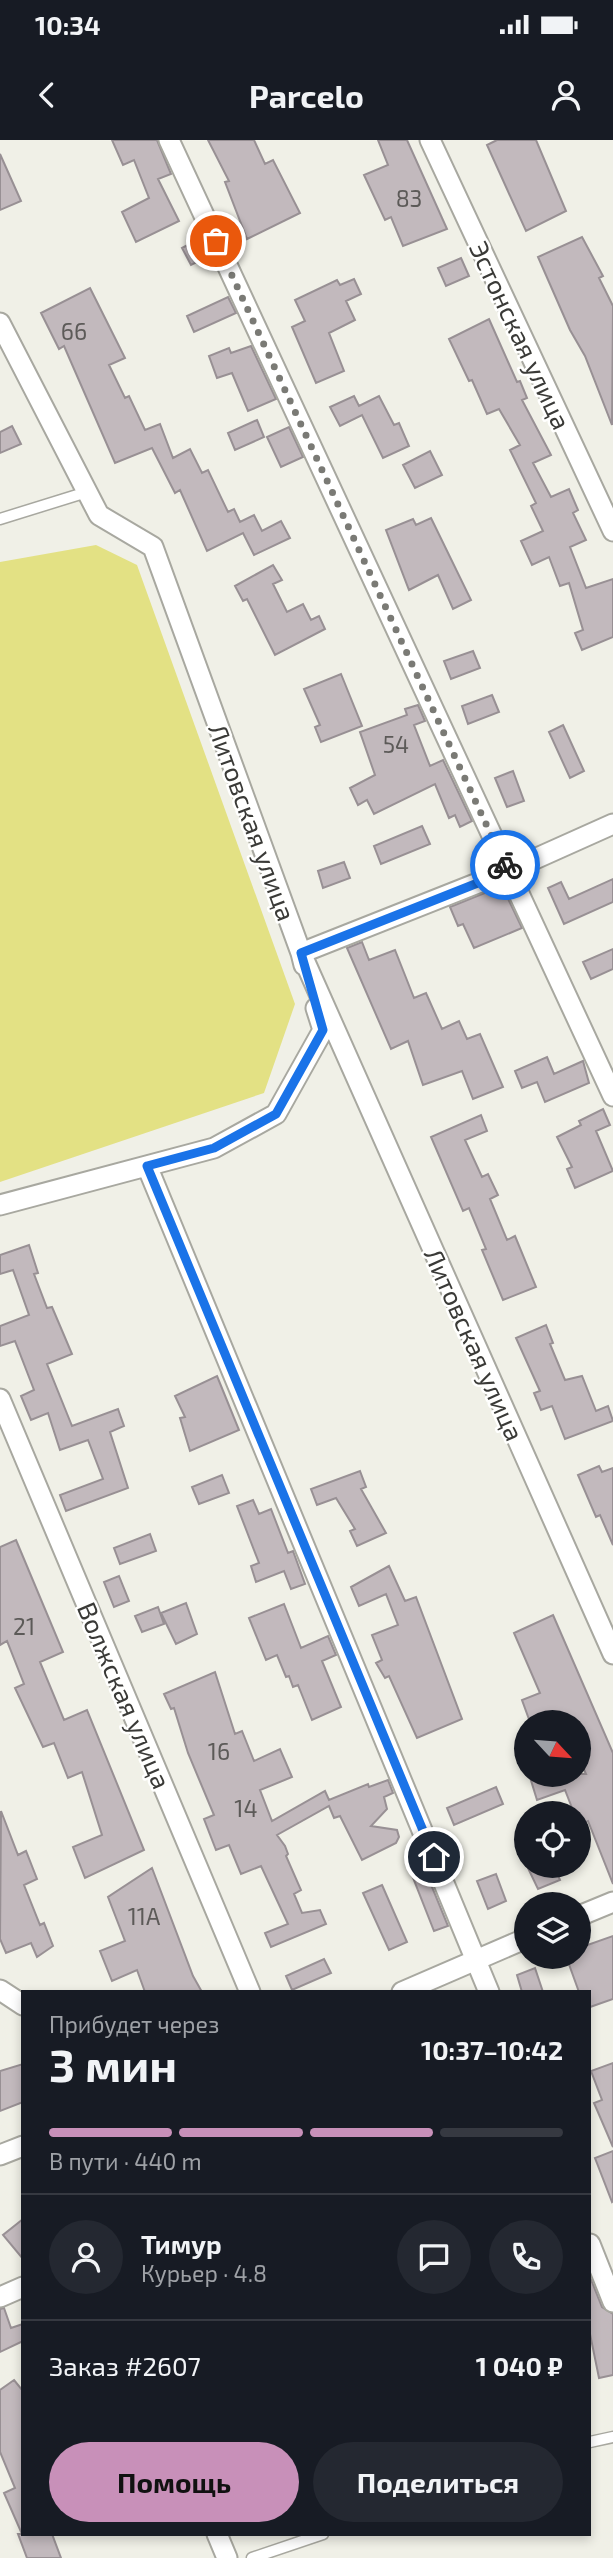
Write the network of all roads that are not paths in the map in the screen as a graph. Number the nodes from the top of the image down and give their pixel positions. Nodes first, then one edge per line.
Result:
1 (169, 140) edge
2 (430, 140) edge
3 (0, 323) edge
4 (87, 492) junction
5 (0, 519) edge
6 (613, 531) edge
7 (613, 824) edge
8 (508, 871) junction
9 (301, 953) junction
10 (613, 1096) edge
11 (147, 1166) junction
12 (0, 1205) edge
13 (0, 1399) edge
14 (613, 1654) edge
15 (613, 1902) edge
16 (591, 1911) edge
17 (514, 1944) edge
18 (476, 1960) junction
19 (0, 1990) edge
20 (249, 1990) edge
21 (407, 1990) edge
22 (488, 1990) edge
23 (21, 2004) edge
24 (21, 2147) edge
25 (0, 2155) edge
26 (591, 2247) edge
27 (21, 2288) edge
28 (0, 2297) edge
29 (613, 2302) edge
30 (613, 2437) edge
31 (591, 2442) edge
32 (218, 2536) edge
33 (317, 2536) edge
34 (228, 2558) edge
35 (251, 2558) edge

1 - 8 street
2 - 6 street, Эстонская улица
3 - 4 street, Литовская улица
4 - 5 lane
4 - 9 street, Литовская улица
7 - 8 street
8 - 9 street
8 - 10 street
9 - 11 street
9 - 14 street, Литовская улица
11 - 12 street
11 - 18 street
13 - 20 street, Волжская улица
15 - 16 street
17 - 18 street
18 - 21 street
18 - 22 street
19 - 23 street
24 - 25 street
26 - 29 street
27 - 28 street
30 - 31 lane
32 - 34 street
33 - 35 lane

